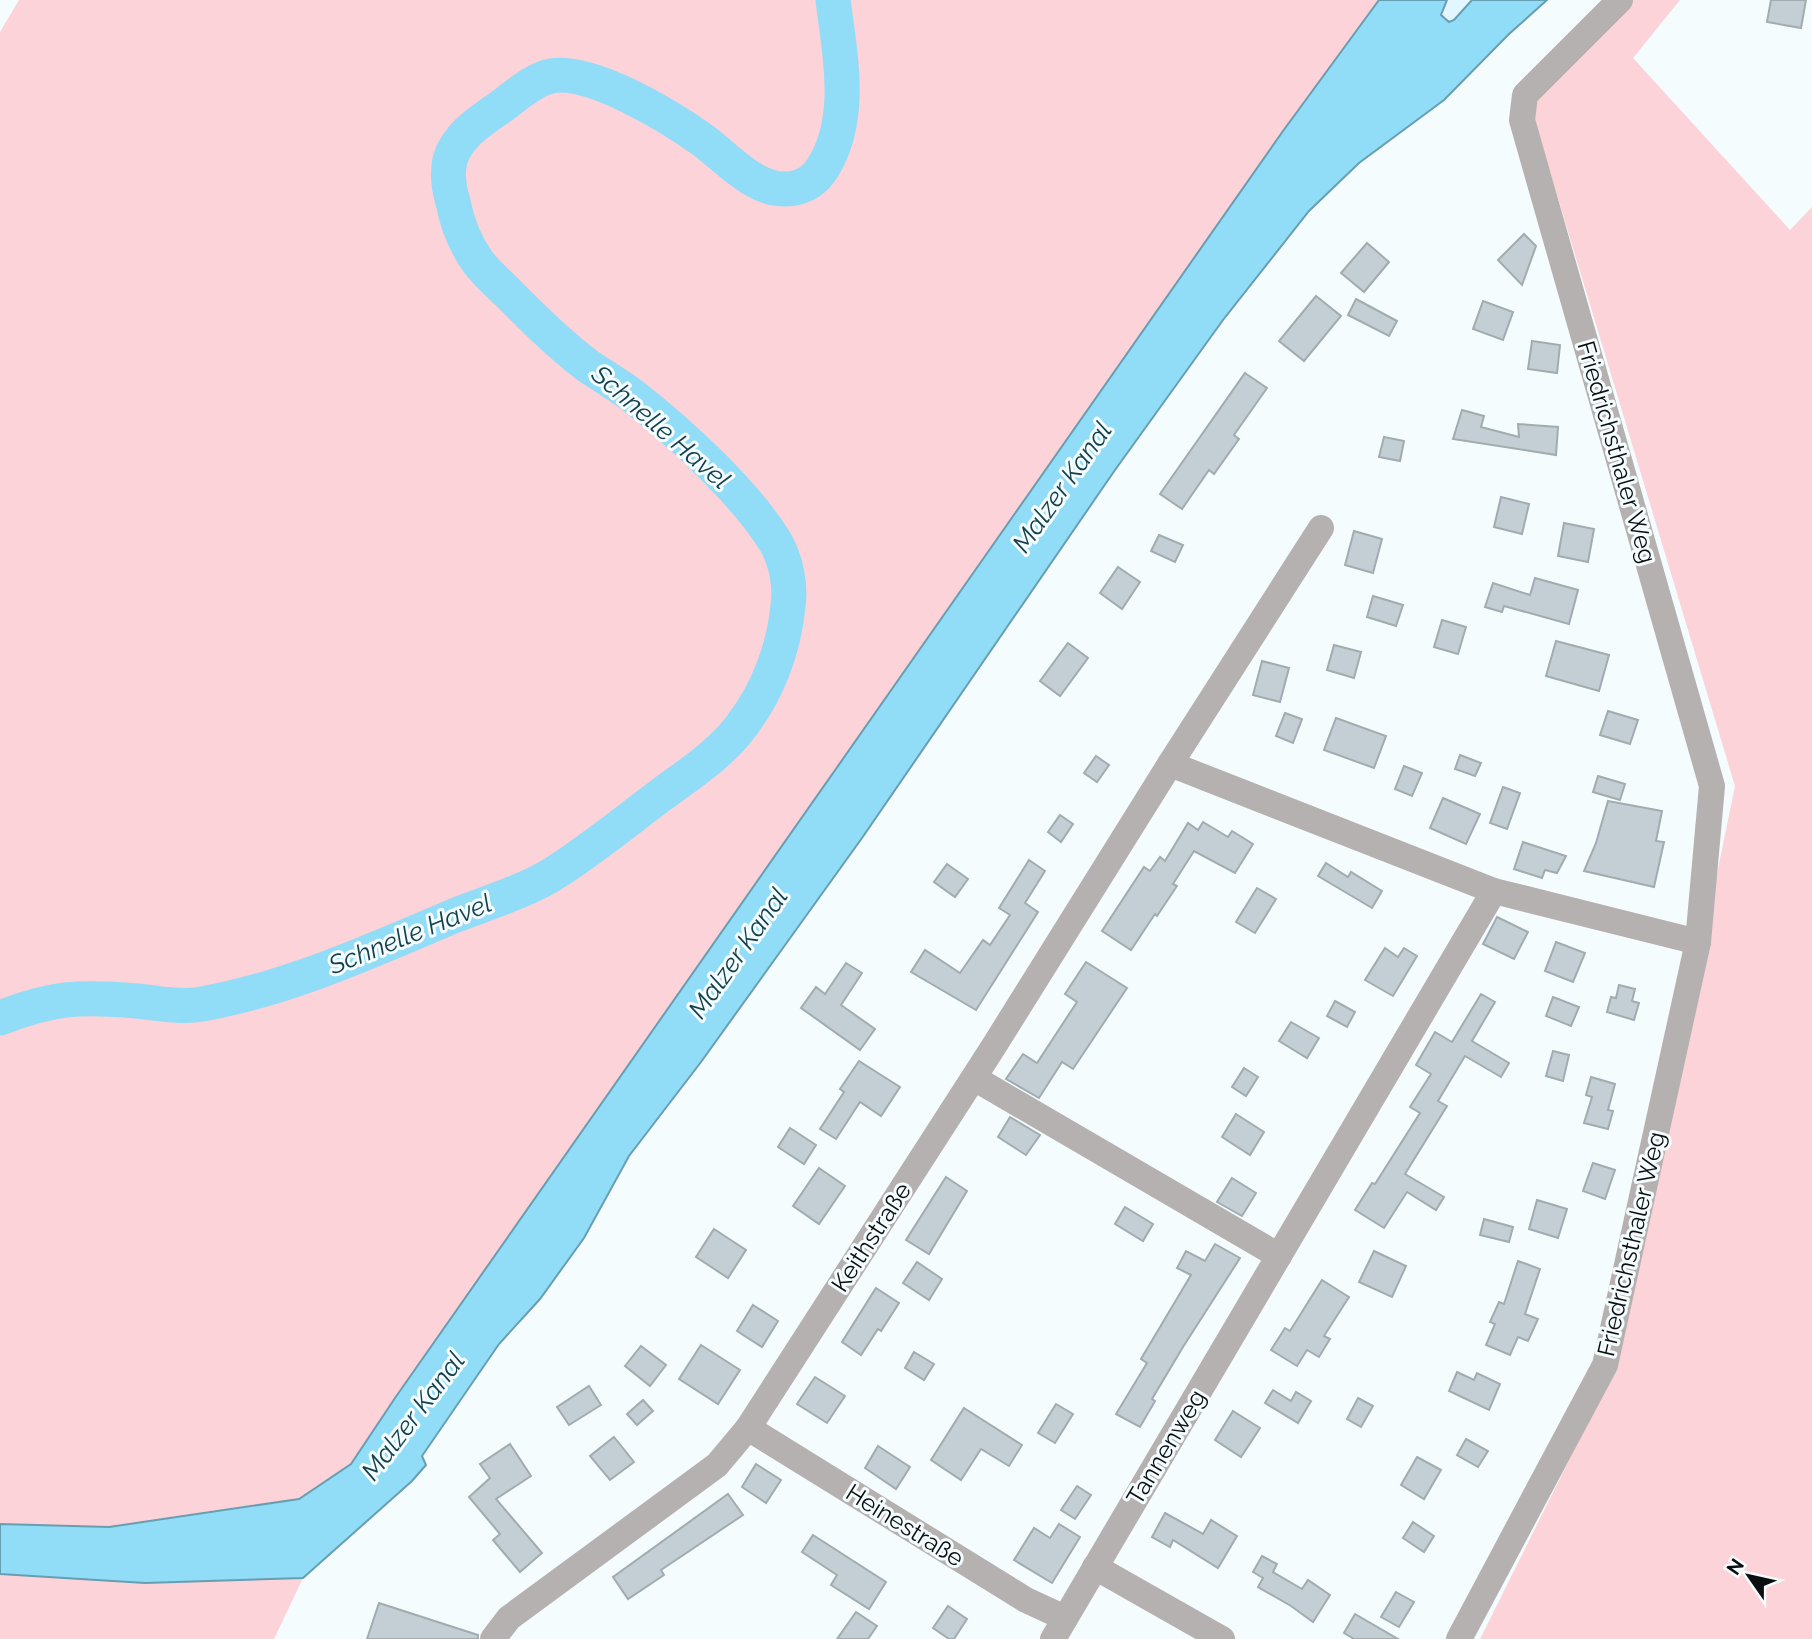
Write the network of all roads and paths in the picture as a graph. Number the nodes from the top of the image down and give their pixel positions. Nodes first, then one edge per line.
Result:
1 (1620, 0) edge
2 (1321, 528) dead end
3 (1170, 764) junction
4 (1494, 891) junction
5 (1698, 943) junction
6 (974, 1078) junction
7 (1279, 1256) junction
8 (748, 1427) junction
9 (1095, 1567) junction
10 (1059, 1629) edge
11 (493, 1639) edge
12 (1222, 1639) edge
13 (1459, 1639) edge

1 - 5 street, Friedrichsthaler Weg
2 - 3 street
3 - 4 street
3 - 6 street, Keithstraße
4 - 5 street
4 - 7 street, Tannenweg
5 - 13 street, Friedrichsthaler Weg
6 - 7 street
6 - 8 street, Keithstraße
7 - 9 street, Tannenweg
8 - 10 street, Heinestraße
8 - 11 street, Keithstraße
9 - 10 street, Tannenweg
9 - 12 street

